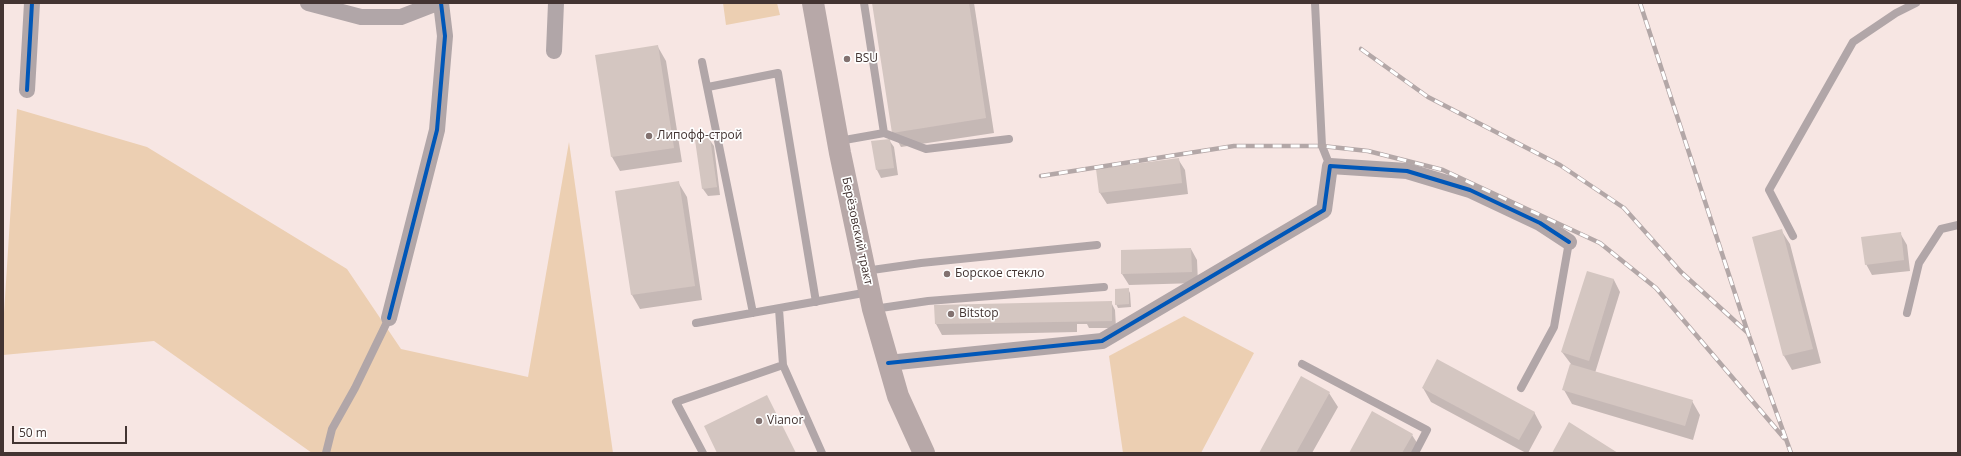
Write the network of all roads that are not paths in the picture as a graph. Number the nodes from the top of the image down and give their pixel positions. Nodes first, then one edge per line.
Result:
1 (32, 3) edge
2 (308, 3) edge
3 (437, 3) edge
4 (441, 3) edge
5 (556, 3) edge
6 (813, 3) edge
7 (864, 3) edge
8 (1315, 3) edge
9 (1916, 3) edge
10 (554, 50) dead end
11 (702, 62) dead end
12 (708, 87) junction
13 (26, 90) dead end
14 (884, 133) junction
15 (1010, 140) dead end
16 (838, 142) junction
17 (1330, 166) junction
18 (1958, 225) edge
19 (1794, 236) dead end
20 (1569, 242) joint
21 (1096, 245) dead end
22 (864, 271) junction
23 (1104, 287) dead end
24 (871, 300) junction
25 (816, 302) junction
26 (779, 309) junction
27 (753, 313) junction
28 (1908, 313) dead end
29 (389, 318) joint
30 (696, 323) dead end
31 (888, 363) junction
32 (1302, 364) dead end
33 (783, 365) junction
34 (1521, 388) dead end
35 (326, 453) edge
36 (703, 453) edge
37 (822, 453) edge
38 (924, 453) edge
39 (1415, 453) edge

1 - 13 street
2 - 3 street
4 - 29 street
5 - 10 street
6 - 16 main road, Берёзовский тракт
7 - 14 lane
8 - 17 lane
9 - 19 lane
11 - 12 lane
12 - 25 lane
12 - 27 lane
14 - 15 lane
14 - 16 lane
16 - 22 main road, Берёзовский тракт
17 - 20 street
17 - 31 street
18 - 28 lane
20 - 34 lane
21 - 22 lane
22 - 24 main road, Берёзовский тракт
23 - 24 lane
24 - 25 lane
24 - 31 main road, Берёзовский тракт
25 - 26 lane
26 - 27 lane
26 - 33 lane
27 - 30 lane
29 - 35 lane
31 - 38 main road, Берёзовский тракт
32 - 39 lane
33 - 36 lane
33 - 37 lane

